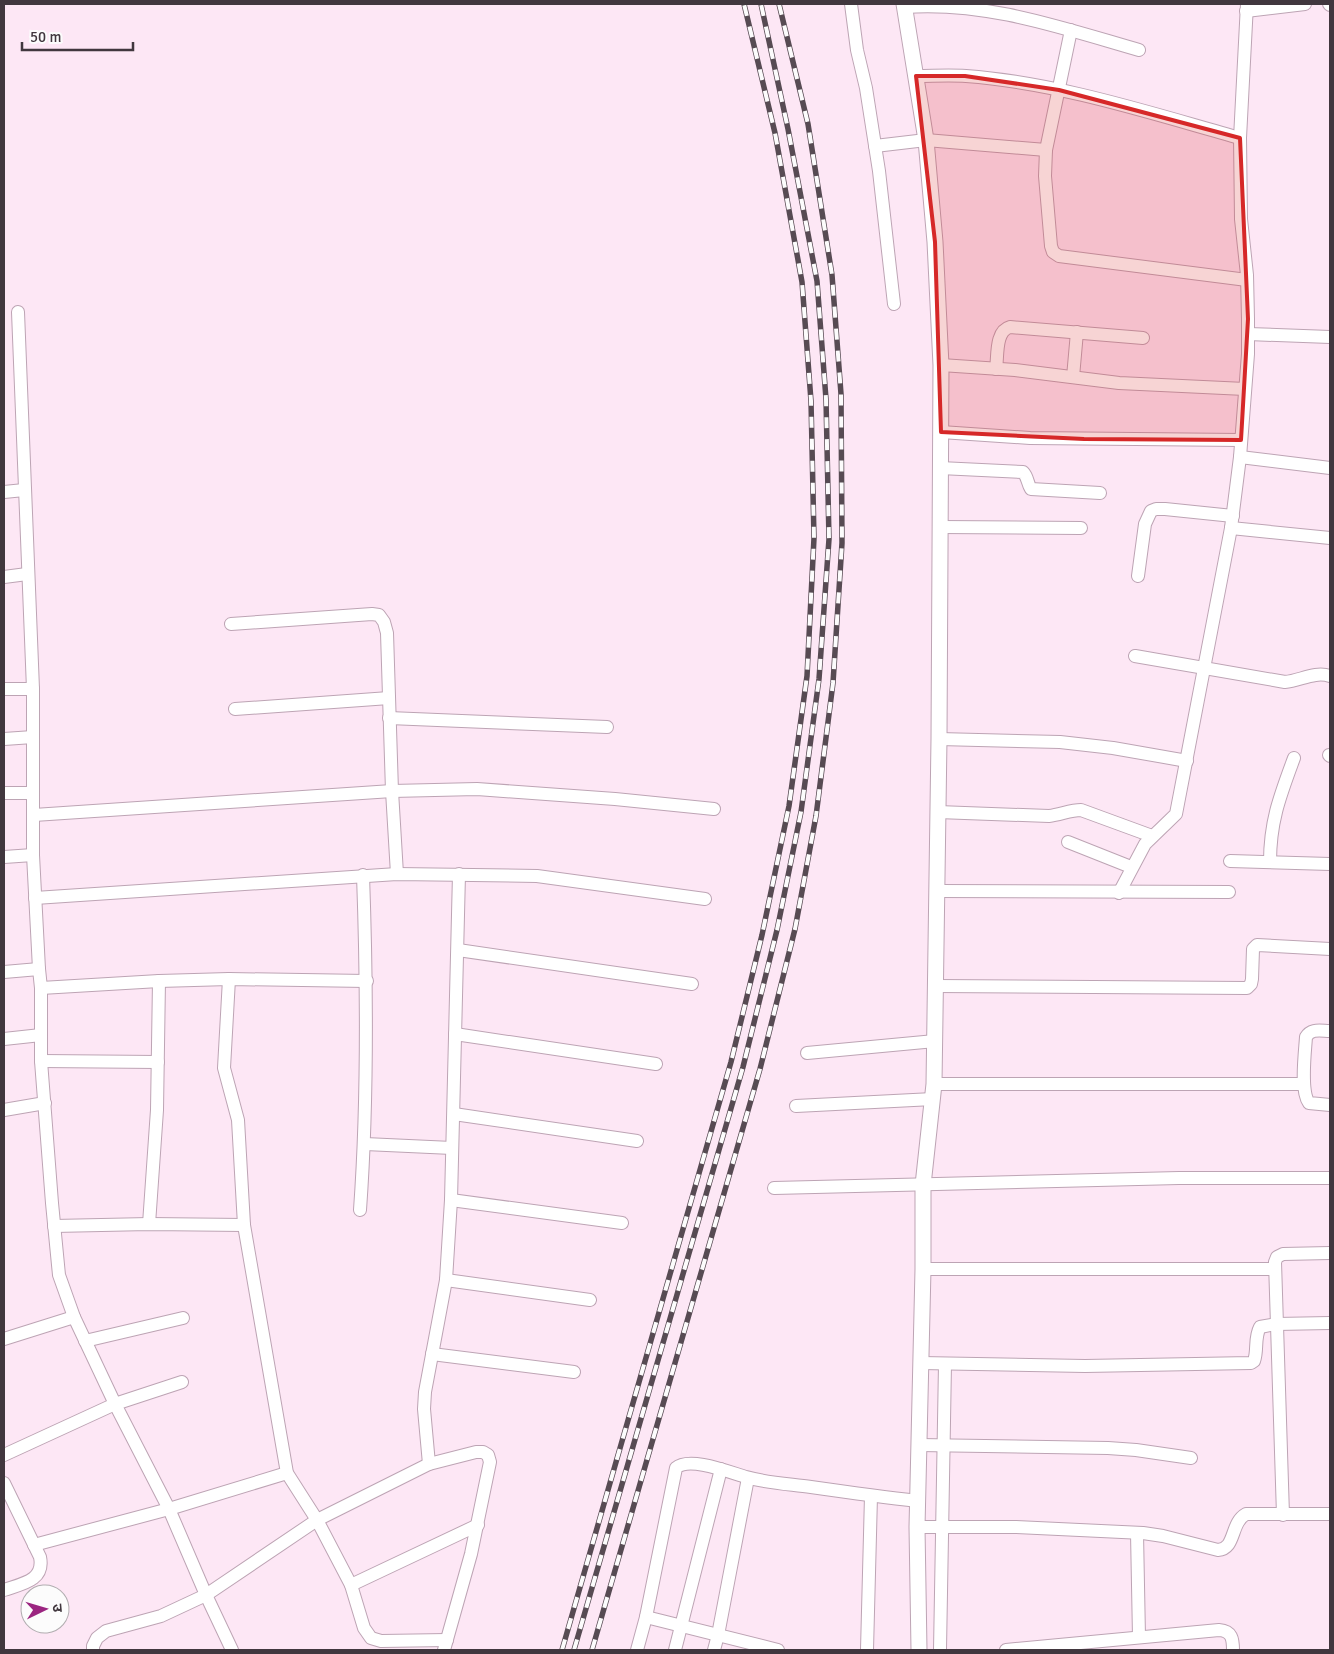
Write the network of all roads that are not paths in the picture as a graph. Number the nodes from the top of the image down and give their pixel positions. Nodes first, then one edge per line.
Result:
1 (851, 4) edge
2 (1305, 4) edge
3 (904, 5) edge
4 (1246, 7) edge
5 (1071, 30) junction
6 (1139, 50) dead end
7 (916, 76) junction
8 (1059, 90) junction
9 (1240, 138) junction
10 (926, 140) junction
11 (875, 146) junction
12 (1046, 150) junction
13 (1247, 280) junction
14 (894, 304) dead end
15 (18, 312) dead end
16 (1078, 332) junction
17 (1248, 334) junction
18 (1330, 337) edge
19 (1143, 338) dead end
20 (941, 365) junction
21 (996, 369) junction
22 (1073, 377) junction
23 (1245, 389) junction
24 (940, 432) junction
25 (1241, 440) junction
26 (1240, 457) junction
27 (940, 468) junction
28 (1330, 468) edge
29 (24, 490) junction
30 (4, 492) edge
31 (1100, 494) dead end
32 (1232, 522) junction
33 (940, 527) junction
34 (1081, 528) dead end
35 (1330, 538) edge
36 (27, 574) junction
37 (1138, 576) dead end
38 (4, 577) edge
39 (231, 624) dead end
40 (1135, 656) dead end
41 (1205, 667) junction
42 (1330, 676) edge
43 (4, 689) edge
44 (33, 689) junction
45 (389, 698) junction
46 (234, 709) dead end
47 (389, 718) junction
48 (607, 727) dead end
49 (33, 737) junction
50 (4, 739) edge
51 (939, 739) junction
52 (1294, 758) dead end
53 (1187, 761) junction
54 (392, 792) junction
55 (4, 793) edge
56 (33, 793) junction
57 (714, 809) dead end
58 (938, 812) junction
59 (34, 815) junction
60 (1152, 836) junction
61 (1068, 842) dead end
62 (33, 855) junction
63 (4, 857) edge
64 (1230, 861) dead end
65 (1270, 862) junction
66 (1330, 864) edge
67 (1132, 867) junction
68 (397, 874) junction
69 (459, 874) junction
70 (363, 875) junction
71 (937, 891) junction
72 (1229, 892) dead end
73 (1119, 893) junction
74 (35, 898) junction
75 (705, 899) dead end
76 (1330, 949) edge
77 (458, 950) junction
78 (39, 969) junction
79 (4, 972) edge
80 (229, 979) junction
81 (159, 981) junction
82 (367, 981) junction
83 (692, 984) dead end
84 (936, 986) junction
85 (41, 988) junction
86 (1330, 1031) edge
87 (455, 1034) junction
88 (41, 1035) junction
89 (4, 1039) edge
90 (935, 1041) junction
91 (807, 1053) dead end
92 (41, 1061) junction
93 (158, 1062) junction
94 (656, 1064) dead end
95 (1304, 1084) junction
96 (934, 1092) junction
97 (45, 1103) junction
98 (1330, 1104) edge
99 (796, 1106) dead end
100 (4, 1110) edge
101 (454, 1114) junction
102 (637, 1141) dead end
103 (365, 1144) junction
104 (452, 1148) junction
105 (1330, 1178) edge
106 (923, 1185) junction
107 (774, 1188) dead end
108 (451, 1200) junction
109 (360, 1210) dead end
110 (622, 1223) dead end
111 (149, 1224) junction
112 (244, 1225) junction
113 (54, 1226) junction
114 (1330, 1253) edge
115 (923, 1269) junction
116 (1275, 1270) junction
117 (446, 1280) junction
118 (590, 1300) dead end
119 (74, 1317) junction
120 (183, 1318) dead end
121 (1330, 1323) edge
122 (1276, 1324) junction
123 (4, 1339) edge
124 (86, 1341) junction
125 (432, 1354) junction
126 (921, 1363) junction
127 (945, 1364) junction
128 (574, 1372) dead end
129 (182, 1382) dead end
130 (114, 1404) junction
131 (919, 1444) junction
132 (944, 1445) junction
133 (4, 1455) edge
134 (1190, 1458) dead end
135 (429, 1464) junction
136 (720, 1469) junction
137 (287, 1473) junction
138 (748, 1478) junction
139 (6, 1490) edge
140 (871, 1496) junction
141 (918, 1501) junction
142 (169, 1509) junction
143 (1330, 1514) edge
144 (1283, 1515) junction
145 (317, 1520) junction
146 (478, 1525) junction
147 (917, 1527) junction
148 (943, 1527) junction
149 (1137, 1533) junction
150 (34, 1545) junction
151 (351, 1585) junction
152 (4, 1590) edge
153 (206, 1595) junction
154 (646, 1617) junction
155 (681, 1626) junction
156 (718, 1635) junction
157 (1139, 1638) junction
158 (445, 1645) edge
159 (93, 1650) edge
160 (232, 1650) edge
161 (637, 1650) edge
162 (676, 1650) edge
163 (714, 1650) edge
164 (778, 1650) edge
165 (867, 1650) edge
166 (919, 1650) edge
167 (940, 1650) edge
168 (1006, 1650) edge
169 (1233, 1650) edge

1 - 11 street
2 - 4 street
3 - 5 street
3 - 7 street
4 - 9 street
5 - 6 street
5 - 8 street
7 - 8 street
7 - 10 street
8 - 9 street
8 - 12 street
9 - 13 street
10 - 11 street
10 - 12 street
10 - 20 street
11 - 14 street
12 - 13 street
13 - 17 street
15 - 29 street
16 - 19 street
16 - 21 street
16 - 22 street
17 - 18 street
17 - 23 street
20 - 21 street
20 - 24 street
21 - 22 street
22 - 23 street
23 - 25 street
24 - 25 street
24 - 27 street
25 - 26 street
26 - 28 street
26 - 32 street
27 - 31 street
27 - 33 street
29 - 30 street
29 - 36 street
32 - 35 street
32 - 37 street
32 - 41 street
33 - 34 street
33 - 51 street
36 - 38 street
36 - 44 street
39 - 45 street
40 - 41 street
41 - 42 street
41 - 53 street
43 - 44 street
44 - 49 street
45 - 46 street
45 - 47 street
47 - 48 street
47 - 54 street
49 - 50 street
49 - 56 street
51 - 53 street
51 - 58 street
52 - 65 street
53 - 60 street
54 - 57 street
54 - 59 street
54 - 68 street
55 - 56 street
56 - 59 street
58 - 60 street
58 - 71 street
59 - 62 street
60 - 67 street
61 - 67 street
62 - 63 street
62 - 74 street
64 - 65 street
65 - 66 street
67 - 73 street
68 - 69 street
68 - 70 street
69 - 75 street
69 - 77 street
70 - 74 street
70 - 82 street
71 - 73 street
71 - 84 street
72 - 73 street
74 - 78 street
76 - 84 street
77 - 83 street
77 - 87 street
78 - 79 street
78 - 85 street
80 - 81 street
80 - 82 street
80 - 112 street
81 - 85 street
81 - 93 street
82 - 103 street
84 - 90 street
85 - 88 street
86 - 95 street
87 - 94 street
87 - 101 street
88 - 89 street
88 - 92 street
90 - 91 street
90 - 96 street
92 - 93 street
92 - 97 street
93 - 111 street
95 - 96 street
95 - 98 street
96 - 99 street
96 - 106 street
97 - 100 street
97 - 113 street
101 - 102 street
101 - 104 street
103 - 104 street
103 - 109 street
104 - 108 street
105 - 106 street
106 - 107 street
106 - 115 street
108 - 110 street
108 - 117 street
111 - 112 street
111 - 113 street
112 - 137 street
113 - 119 street
114 - 116 street
115 - 116 street
115 - 126 street
116 - 122 street
117 - 118 street
117 - 125 street
119 - 123 street
119 - 124 street
120 - 124 street
121 - 122 street
122 - 127 street
122 - 144 street
124 - 130 street
125 - 128 street
125 - 135 street
126 - 127 street
126 - 131 street
127 - 132 street
129 - 130 street
130 - 133 street
130 - 142 street
131 - 132 street
131 - 141 street
132 - 134 street
132 - 148 street
135 - 145 street
135 - 146 street
136 - 138 street
136 - 154 street
136 - 155 street
137 - 142 street
137 - 145 street
138 - 140 street
138 - 156 street
139 - 150 street
140 - 141 street
140 - 165 street
141 - 147 street
142 - 150 street
142 - 153 street
143 - 144 street
144 - 149 street
145 - 151 street
145 - 153 street
146 - 151 street
146 - 158 street
147 - 148 street
147 - 166 street
148 - 149 street
148 - 167 street
149 - 157 street
150 - 152 street
151 - 158 street
153 - 159 street
153 - 160 street
154 - 155 street
154 - 161 street
155 - 156 street
155 - 162 street
156 - 163 street
156 - 164 street
157 - 168 street
157 - 169 street

